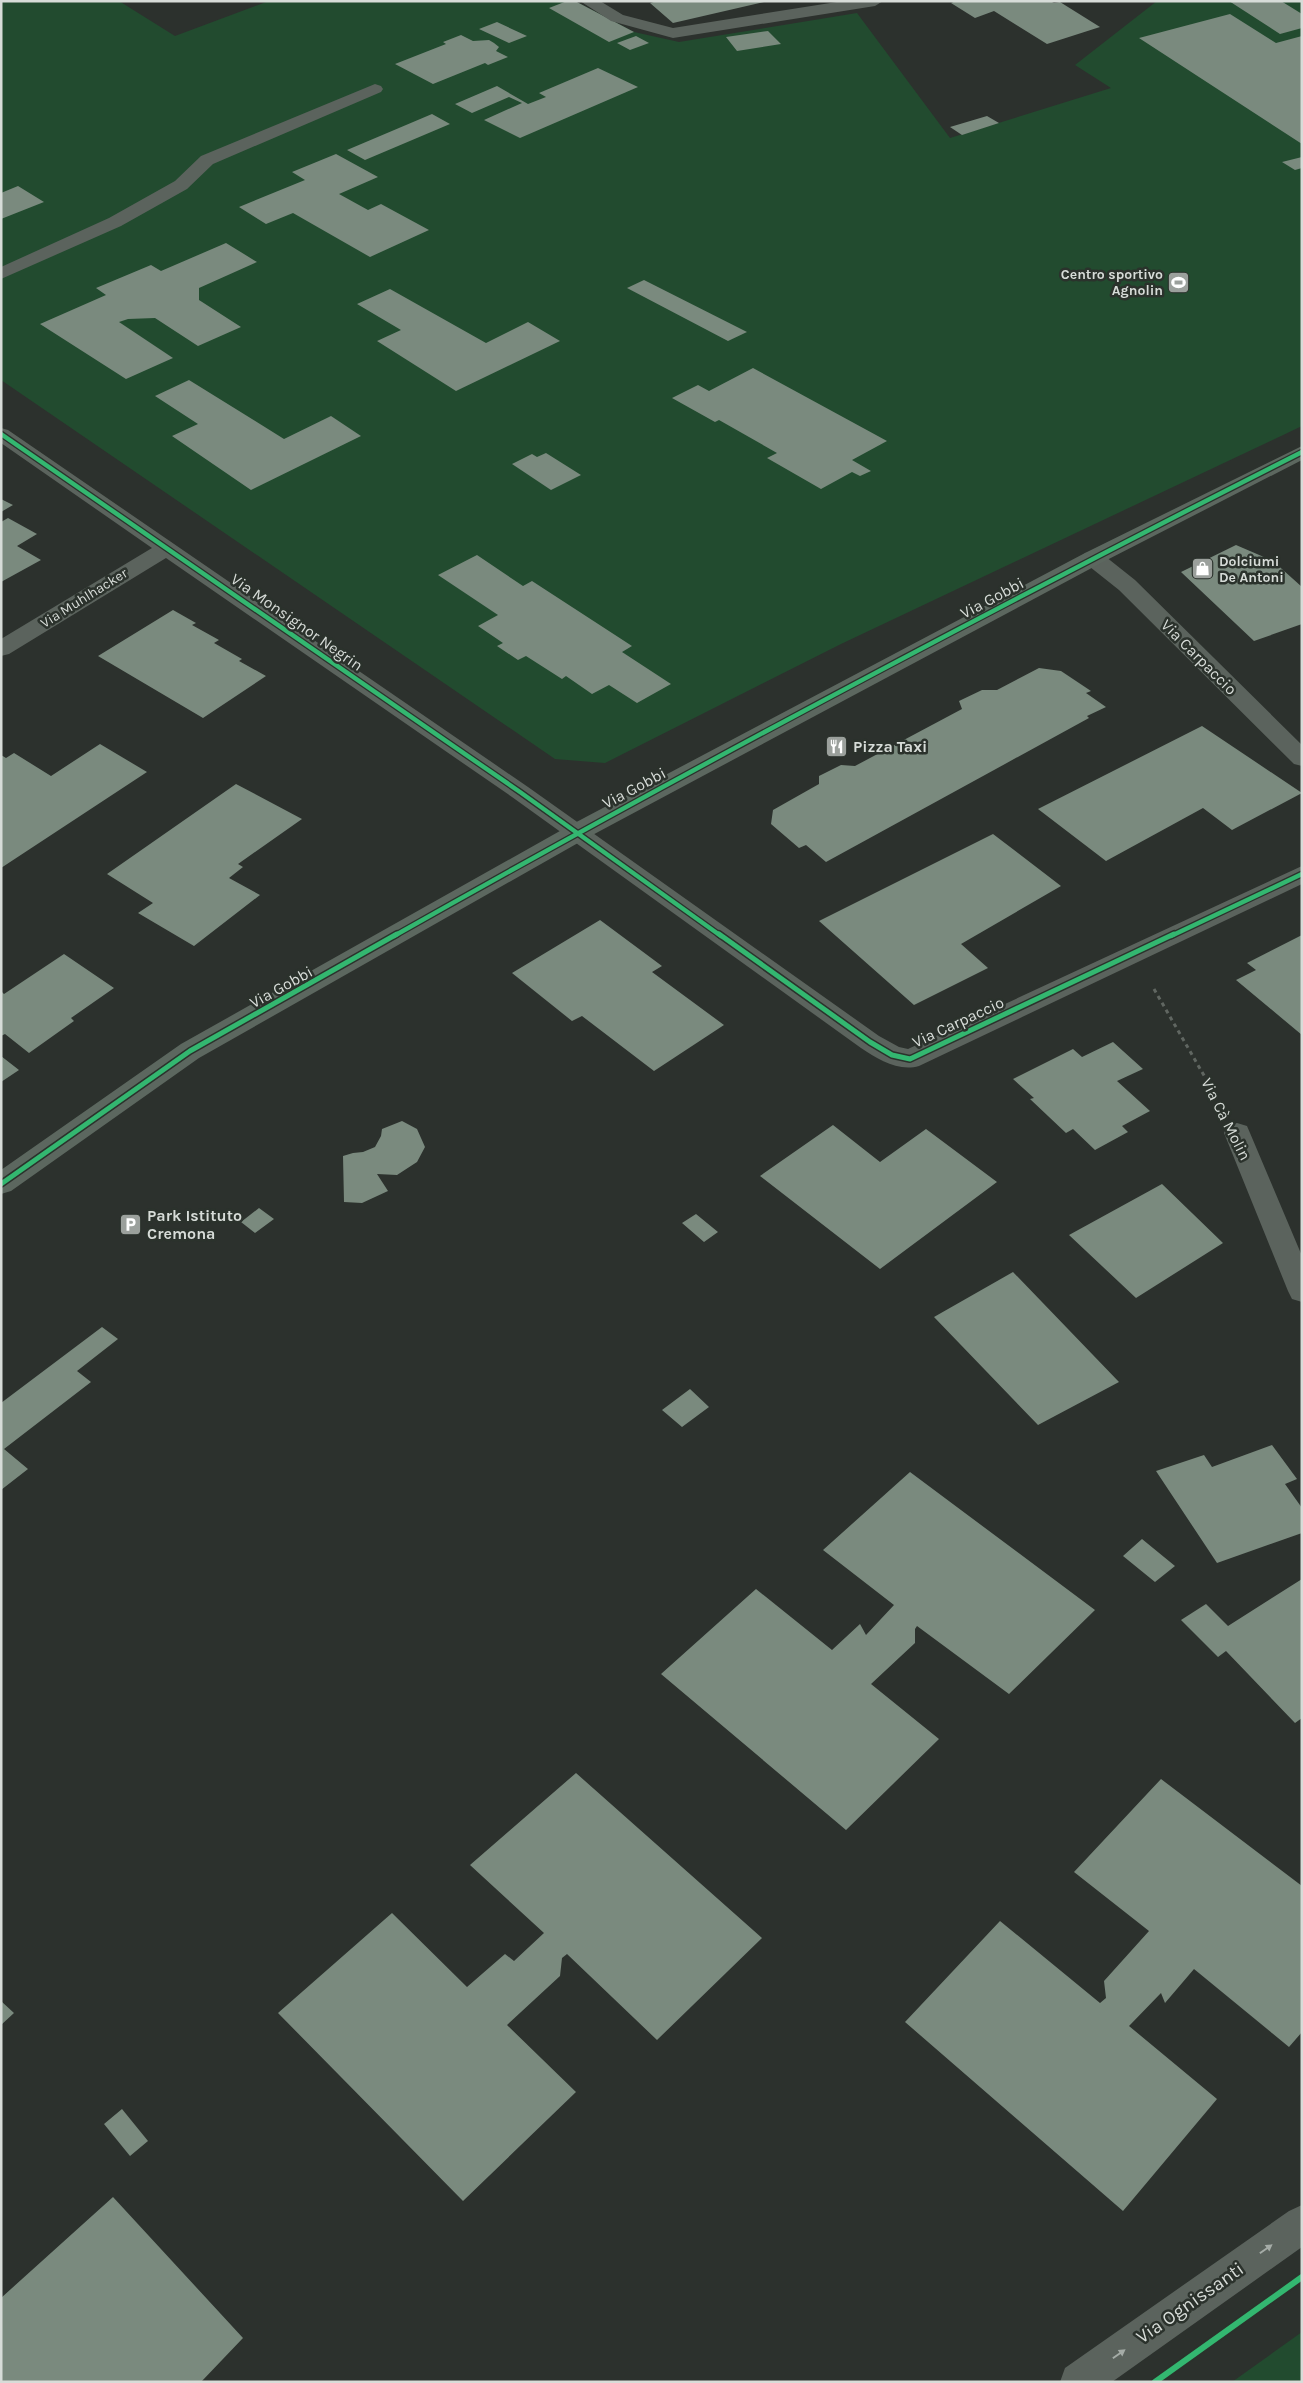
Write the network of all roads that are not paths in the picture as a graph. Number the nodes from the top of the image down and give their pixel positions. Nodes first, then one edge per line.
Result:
1 (588, 1) edge
2 (875, 2) edge
3 (375, 89) dead end
4 (1, 274) edge
5 (1, 434) edge
6 (1302, 452) edge
7 (168, 548) junction
8 (1093, 558) junction
9 (1, 649) edge
10 (1302, 759) edge
11 (576, 833) junction
12 (1302, 874) edge
13 (1237, 1133) road end
14 (1, 1184) edge
15 (1302, 1291) edge
16 (1302, 2224) edge
17 (1079, 2382) edge

1 - 2 street
3 - 4 lane
5 - 7 street, Via Monsignor Negrin
6 - 8 street, Via Gobbi
7 - 9 street, Via Muhlhacker
7 - 11 street, Via Monsignor Negrin
8 - 10 street, Via Carpaccio
8 - 11 street, Via Gobbi
11 - 12 street, Via Carpaccio
11 - 14 street, Via Gobbi
13 - 15 street, Via Cà Molin
17 -> 16 street, Via Ognissanti

